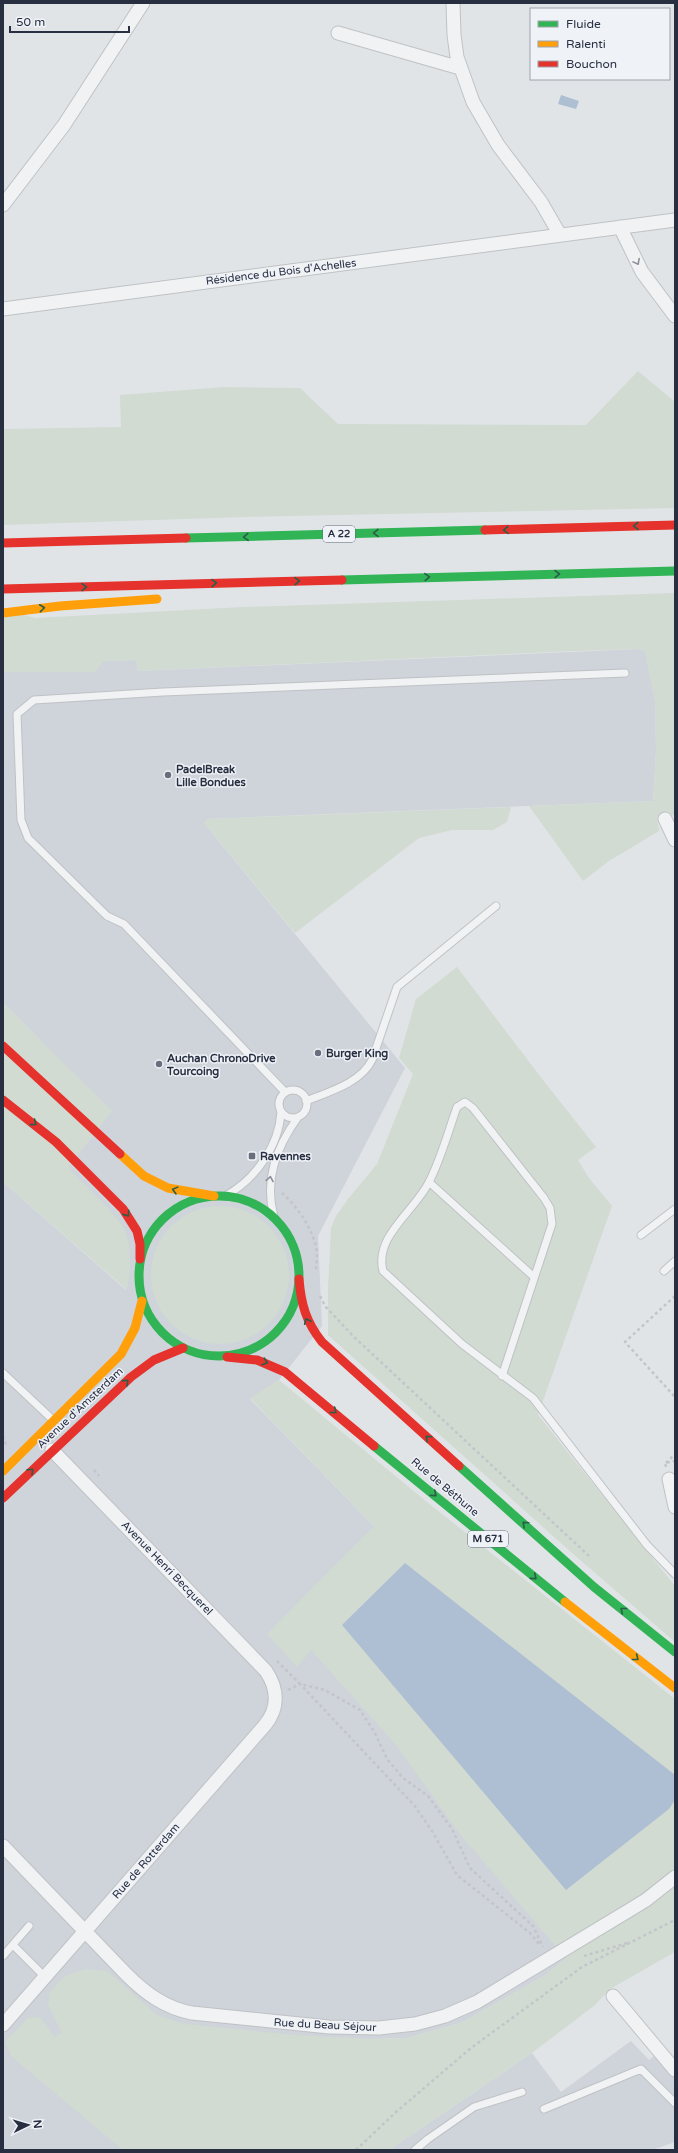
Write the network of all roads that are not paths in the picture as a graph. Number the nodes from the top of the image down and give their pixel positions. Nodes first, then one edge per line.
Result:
1 (143, 3) edge
2 (453, 3) edge
3 (338, 33) dead end
4 (460, 68) junction
5 (3, 205) edge
6 (675, 220) edge
7 (620, 227) junction
8 (560, 235) junction
9 (3, 309) edge
10 (675, 316) edge
11 (675, 525) edge
12 (3, 543) edge
13 (675, 571) edge
14 (258, 582) junction
15 (3, 589) edge
16 (223, 592) dead end
17 (170, 598) dead end
18 (3, 612) edge
19 (625, 673) dead end
20 (665, 819) dead end
21 (675, 840) edge
22 (496, 906) dead end
23 (3, 1036) edge
24 (3, 1046) edge
25 (285, 1092) junction
26 (3, 1100) edge
27 (306, 1101) junction
28 (281, 1112) junction
29 (298, 1117) junction
30 (87, 1123) junction
31 (429, 1182) junction
32 (214, 1196) junction
33 (225, 1196) junction
34 (675, 1209) edge
35 (274, 1217) junction
36 (641, 1235) dead end
37 (140, 1259) junction
38 (675, 1260) edge
39 (664, 1271) dead end
40 (534, 1277) junction
41 (299, 1279) junction
42 (142, 1301) junction
43 (183, 1348) junction
44 (227, 1357) junction
45 (3, 1373) edge
46 (502, 1376) junction
47 (54, 1421) junction
48 (52, 1450) junction
49 (3, 1471) edge
50 (669, 1479) dead end
51 (3, 1498) edge
52 (675, 1507) edge
53 (675, 1574) edge
54 (675, 1652) edge
55 (675, 1688) edge
56 (275, 1693) joint
57 (3, 1846) edge
58 (675, 1877) edge
59 (29, 1926) dead end
60 (86, 1931) junction
61 (13, 1945) junction
62 (3, 1956) edge
63 (46, 1977) junction
64 (613, 1996) dead end
65 (3, 2025) edge
66 (675, 2070) edge
67 (522, 2092) dead end
68 (675, 2103) edge
69 (544, 2109) dead end
70 (415, 2150) edge

1 - 5 street
2 - 4 street
3 - 4 street
4 - 8 street
6 - 7 street, Résidence du Bois d'Achelles
7 - 8 street, Résidence du Bois d'Achelles
7 -> 10 street
8 - 9 street, Résidence du Bois d'Achelles
11 -> 12 main road, A 22
14 -> 13 main road
15 -> 14 main road
14 - 16 main road
18 -> 17 main road
19 - 25 lane
20 - 21 street
22 - 27 lane
23 - 30 main road
24 - 30 main road
25 - 27 lane
25 - 28 lane
26 -> 37 main road
27 - 29 lane
28 - 29 lane
28 - 33 lane
35 -> 29 lane
32 -> 30 main road
31 - 40 lane
31 - 40 lane
31 - 46 lane
32 - 33 main road
32 - 37 main road
33 - 35 main road
34 - 36 lane
35 - 41 main road
37 - 42 main road
38 - 39 lane
40 - 46 lane
41 - 44 main road
54 -> 41 main road, M 671
42 - 43 main road, Rue de Béthune
42 - 47 main road, Avenue d'Amsterdam
43 - 44 main road, Rue de Béthune
48 -> 43 main road, Avenue d'Amsterdam
44 -> 55 main road, Rue de Béthune / M 671
45 - 47 lane
46 - 53 lane
47 - 49 main road, Avenue d'Amsterdam
51 -> 48 main road, Avenue d'Amsterdam
48 - 56 street, Avenue Henri Becquerel
50 - 52 street
56 - 60 street, Rue de Rotterdam
57 - 60 street, Rue du Beau Séjour
58 - 60 street, Rue du Beau Séjour
59 - 61 lane
60 - 63 street, Rue de Rotterdam
61 - 62 lane
61 - 63 lane
63 - 65 street, Rue de Rotterdam
64 - 66 street
67 - 70 lane
68 - 69 lane

